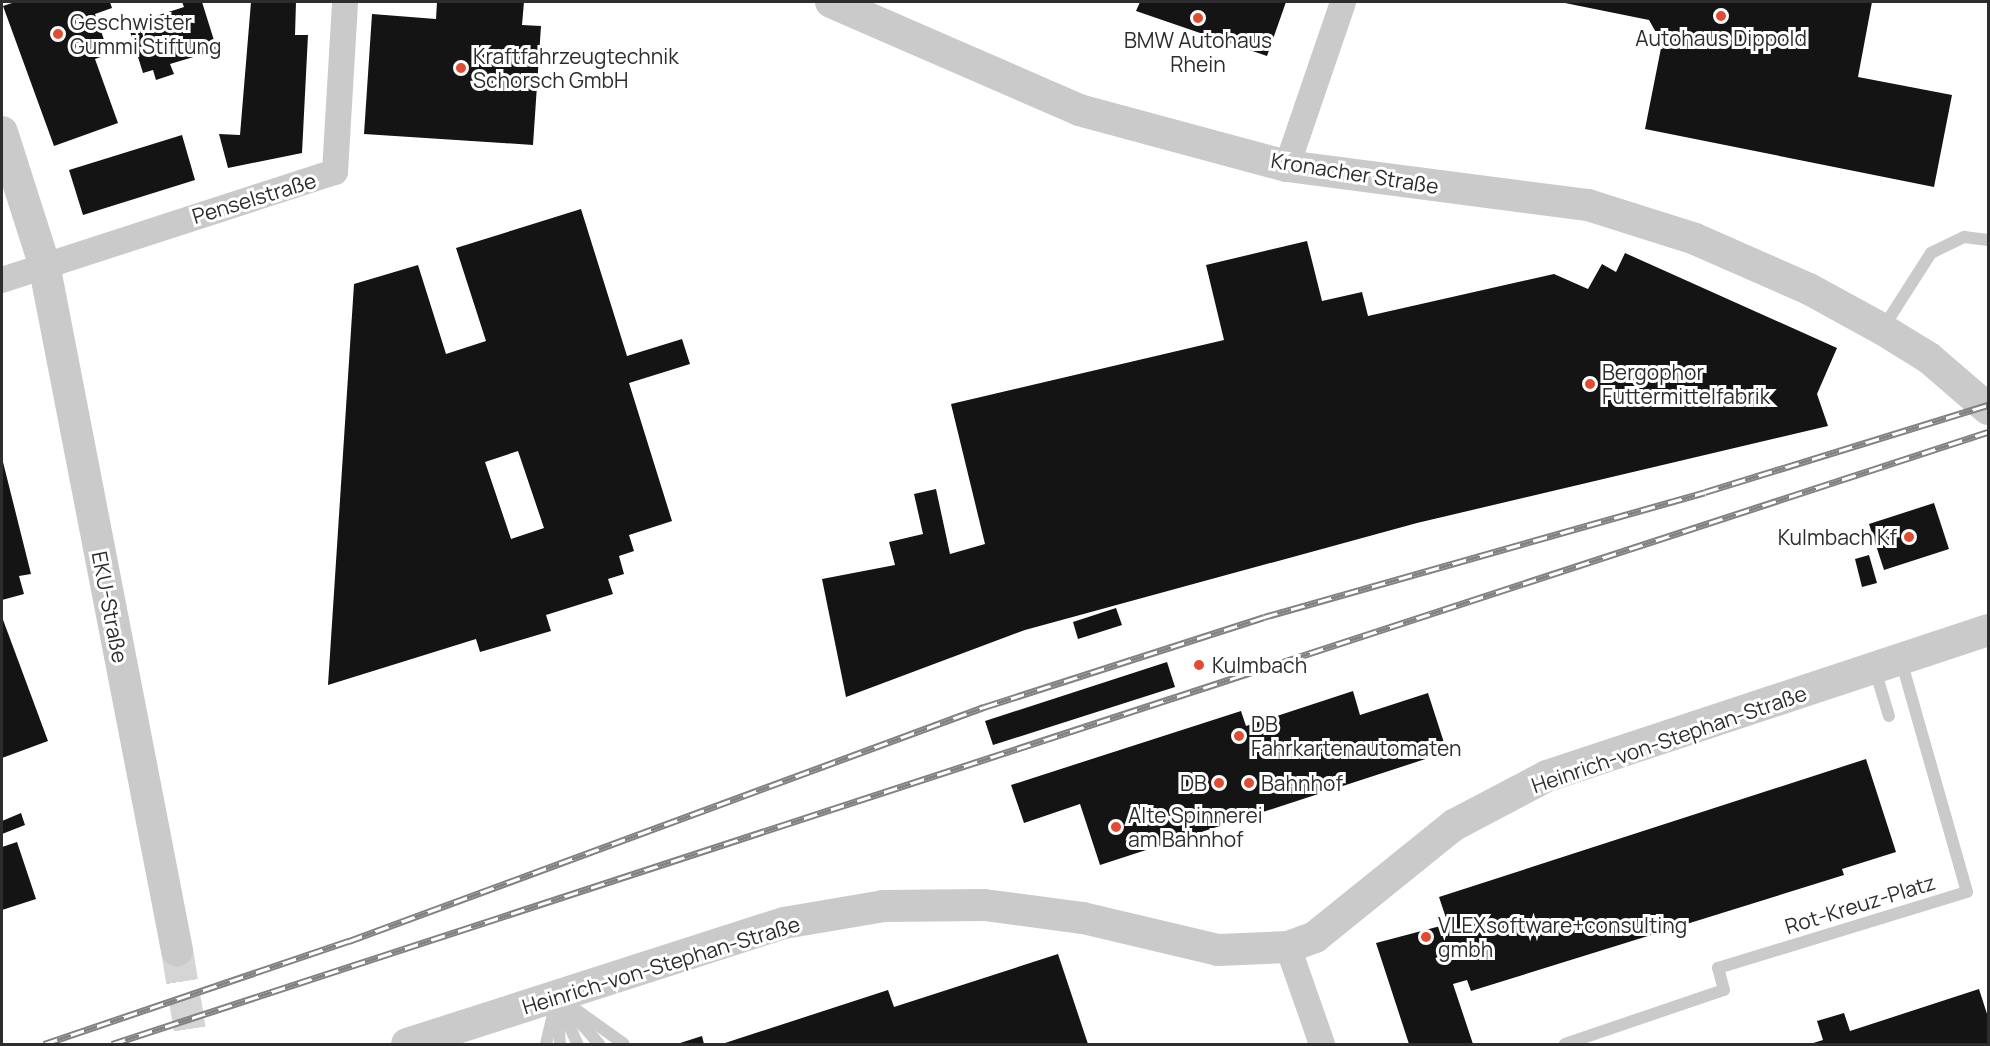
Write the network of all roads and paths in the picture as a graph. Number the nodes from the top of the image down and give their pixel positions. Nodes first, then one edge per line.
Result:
1 (345, 2) edge
2 (831, 2) edge
3 (1343, 2) edge
4 (2, 132) edge
5 (1287, 166) junction
6 (1989, 240) edge
7 (44, 264) junction
8 (2, 280) edge
9 (1882, 329) junction
10 (1989, 409) edge
11 (1989, 630) edge
12 (1888, 665) junction
13 (1890, 716) dead end
14 (1288, 947) junction
15 (177, 950) tunnel mouth
16 (557, 996) junction
17 (407, 1044) edge
18 (546, 1044) edge
19 (560, 1044) edge
20 (577, 1044) edge
21 (598, 1044) edge
22 (624, 1044) edge
23 (1322, 1044) edge
24 (1565, 1044) edge

1 - 7 street, Penselstraße
2 - 5 street, Kronacher Straße
3 - 5 street
4 - 7 street, EKU-Straße
5 - 9 street, Kronacher Straße
6 - 9 lane
7 - 8 street
7 - 15 street, EKU-Straße
9 - 10 street, Kronacher Straße
11 - 12 street, Heinrich-von-Stephan-Straße
12 - 13 lane
12 - 14 street, Heinrich-von-Stephan-Straße
12 - 24 lane, Rot-Kreuz-Platz
14 - 16 street, Heinrich-von-Stephan-Straße
14 - 23 street
16 - 17 street, Heinrich-von-Stephan-Straße
16 - 18 lane
16 - 19 lane
16 - 20 lane
16 - 21 lane
16 - 22 lane

